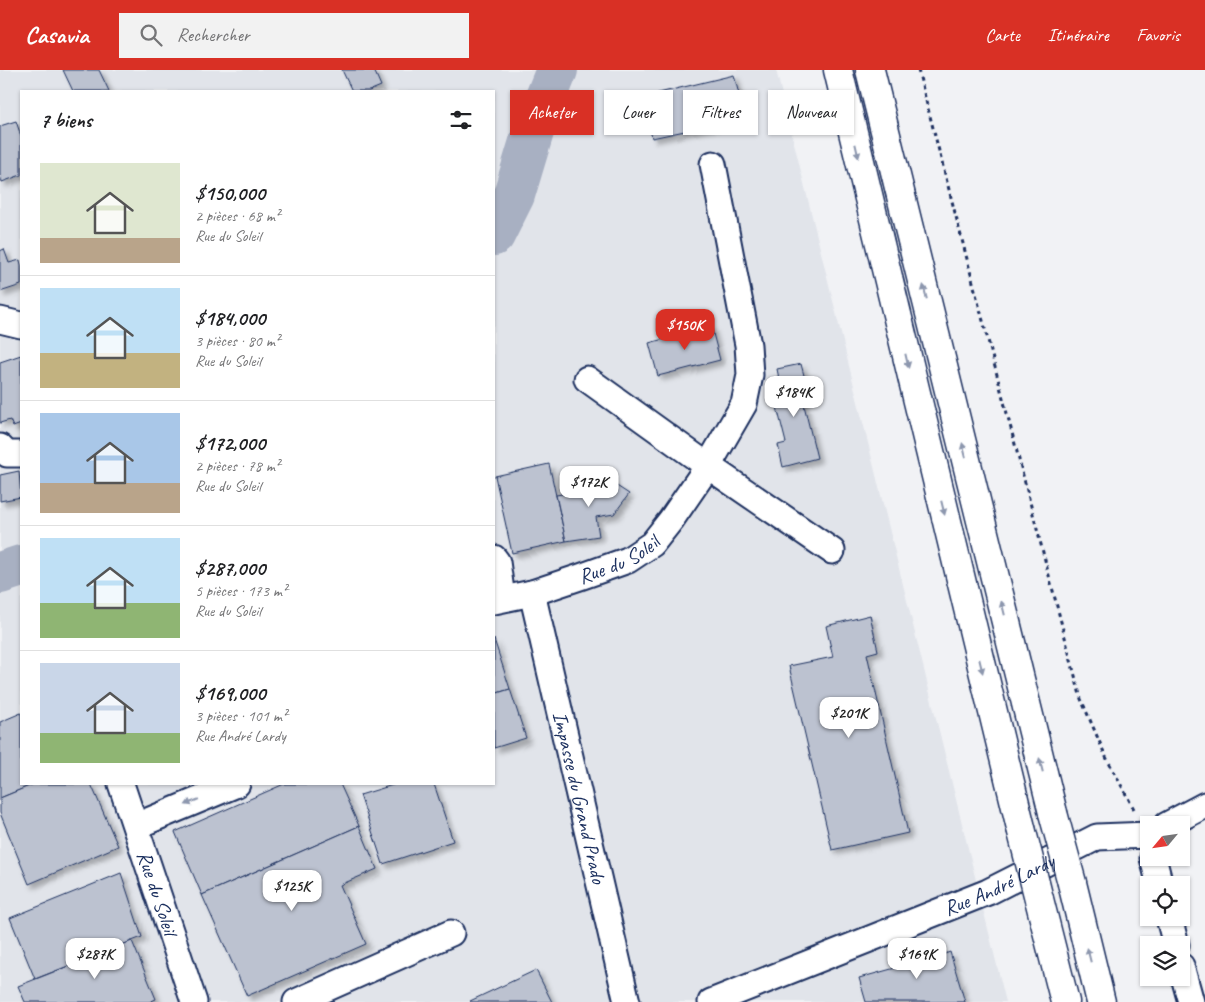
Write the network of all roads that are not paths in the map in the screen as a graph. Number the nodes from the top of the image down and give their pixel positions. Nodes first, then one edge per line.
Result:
1 (838, 70) edge
2 (870, 70) edge
3 (713, 164) dead end
4 (0, 320) edge
5 (20, 325) edge
6 (587, 380) dead end
7 (0, 447) edge
8 (20, 454) edge
9 (708, 466) junction
10 (832, 551) dead end
11 (495, 559) edge
12 (532, 592) junction
13 (498, 600) edge
14 (121, 785) edge
15 (235, 785) edge
16 (1205, 806) edge
17 (1189, 816) edge
18 (136, 826) junction
19 (1140, 838) edge
20 (451, 933) dead end
21 (1186, 986) edge
22 (194, 1002) edge
23 (296, 1002) edge
24 (627, 1002) edge
25 (710, 1002) edge
26 (1065, 1002) edge
27 (1101, 1002) edge
28 (1190, 1002) edge

1 -> 26 highway, bridge
27 -> 2 highway, bridge
3 - 9 street, Rue du Soleil
4 - 5 street
6 - 9 street
7 - 8 street
9 - 10 street
9 - 12 street, Rue du Soleil
11 - 13 street
12 - 13 street, Rue du Soleil
12 - 24 street, Impasse du Grand Prado
14 - 18 street, Rue du Soleil
15 -> 18 street
16 - 17 street, Rue André Lardy
18 - 22 street, Rue du Soleil
19 - 25 street, Rue André Lardy
20 - 23 street
21 - 28 street

